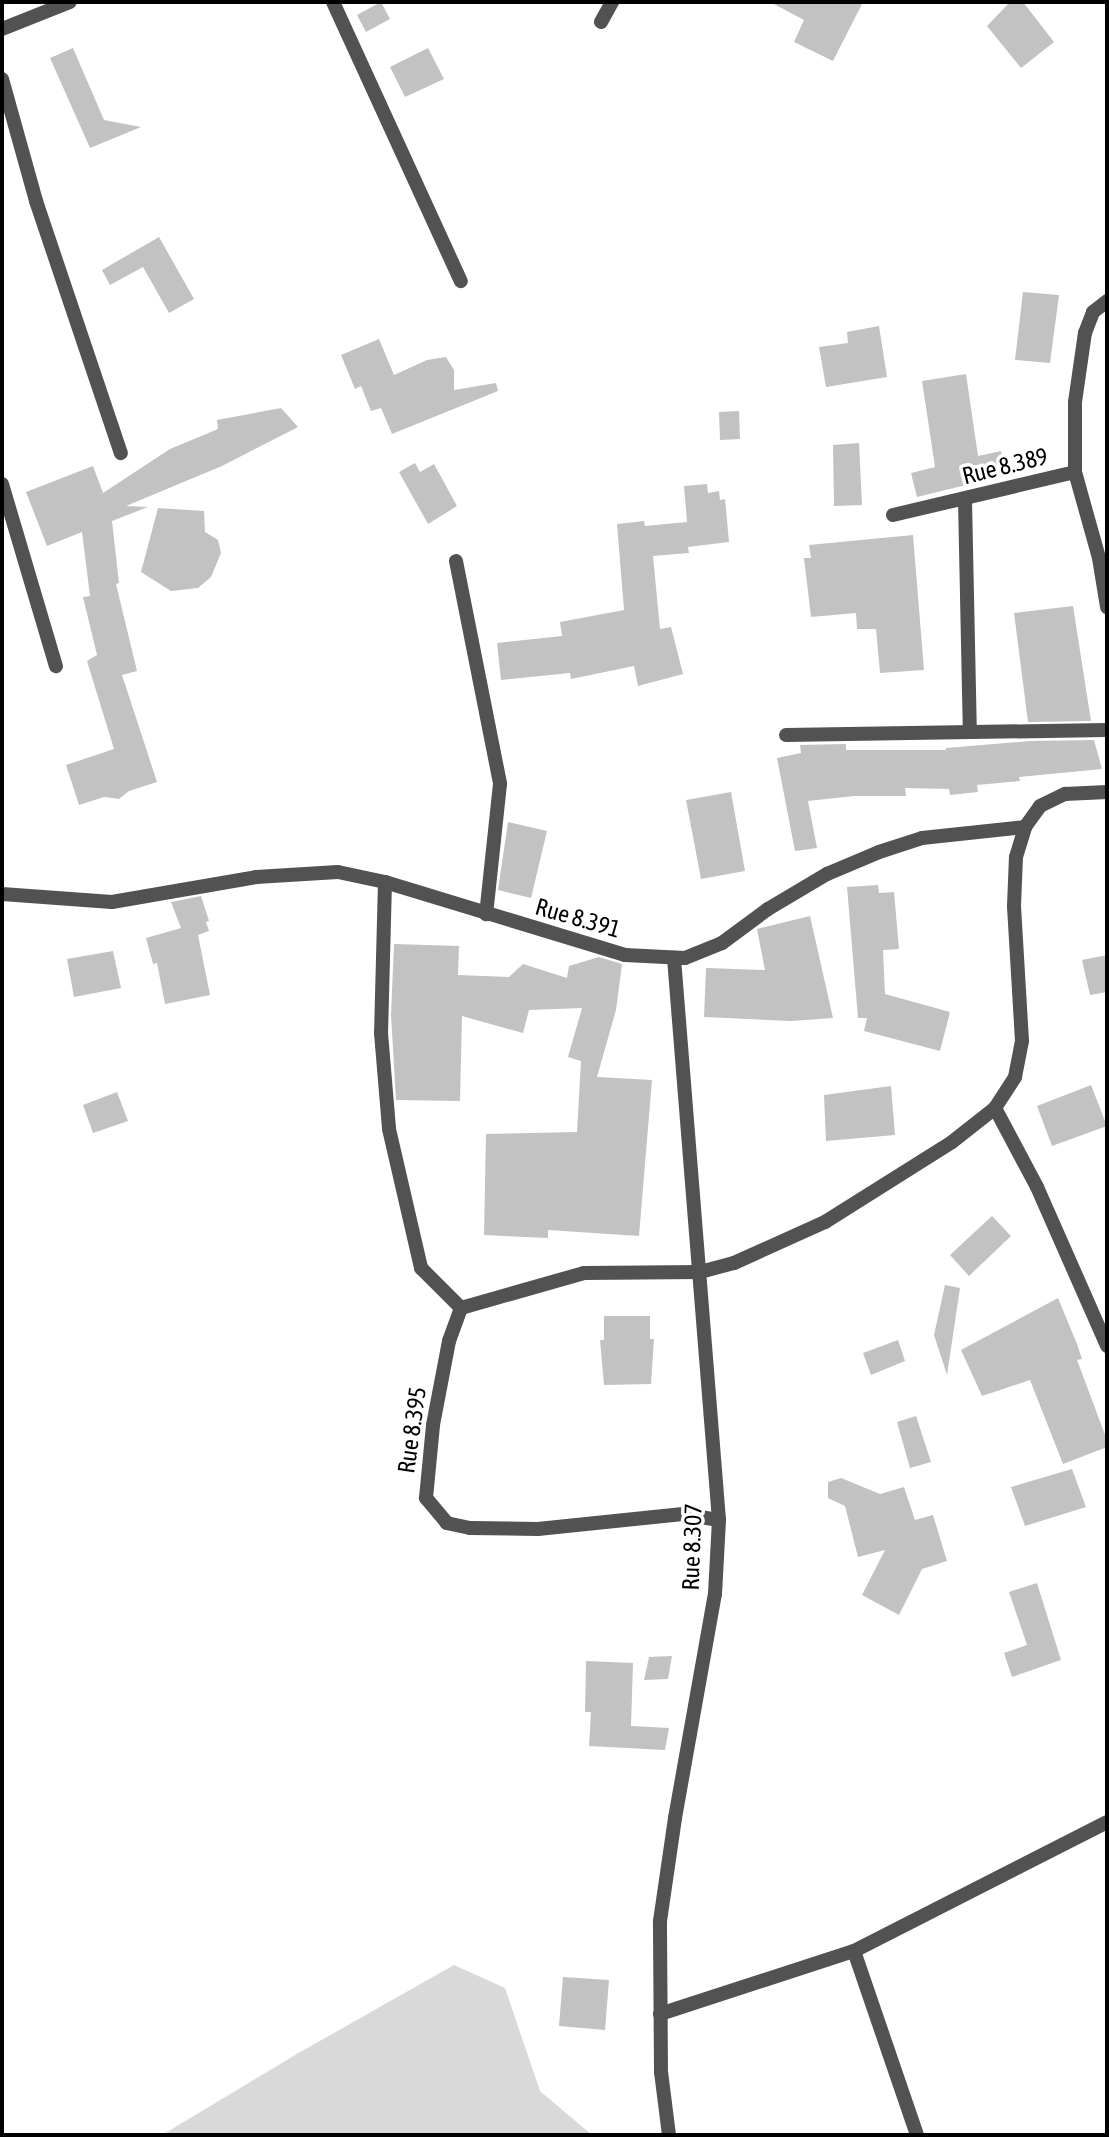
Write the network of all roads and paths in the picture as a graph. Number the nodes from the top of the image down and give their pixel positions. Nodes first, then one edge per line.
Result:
1 (70, 2) edge
2 (333, 2) edge
3 (612, 2) edge
4 (601, 22) dead end
5 (2, 29) edge
6 (2, 79) edge
7 (461, 281) dead end
8 (1107, 301) edge
9 (121, 453) dead end
10 (1075, 472) junction
11 (2, 484) edge
12 (965, 500) junction
13 (893, 515) dead end
14 (456, 561) dead end
15 (1107, 607) edge
16 (56, 666) dead end
17 (970, 730) junction
18 (1107, 730) edge
19 (786, 734) dead end
20 (1107, 792) edge
21 (1025, 827) junction
22 (385, 882) junction
23 (2, 894) edge
24 (486, 914) junction
25 (674, 958) junction
26 (995, 1108) junction
27 (699, 1272) junction
28 (461, 1308) junction
29 (1107, 1346) edge
30 (719, 1520) junction
31 (1107, 1822) edge
32 (854, 1951) junction
33 (660, 2014) junction
34 (669, 2135) edge
35 (917, 2135) edge

1 - 5 street
2 - 7 street
3 - 4 street
6 - 9 street
8 - 10 street, Rue 8.389
10 - 12 street, Rue 8.389
10 - 15 street
11 - 16 street
12 - 13 street, Rue 8.389
12 - 17 street
14 - 24 street
17 - 18 street
17 - 19 street
20 - 21 street
21 - 25 street, Rue 8.391
21 - 26 street
22 - 23 street, Rue 8.391
22 - 24 street, Rue 8.391
22 - 28 street
24 - 25 street, Rue 8.391
25 - 27 street, Rue 8.307
26 - 27 street
26 - 29 street
27 - 28 street
27 - 30 street, Rue 8.307
28 - 30 street, Rue 8.395
30 - 33 street, Rue 8.307
31 - 32 street
32 - 33 street
32 - 35 street
33 - 34 street, Rue 8.307

